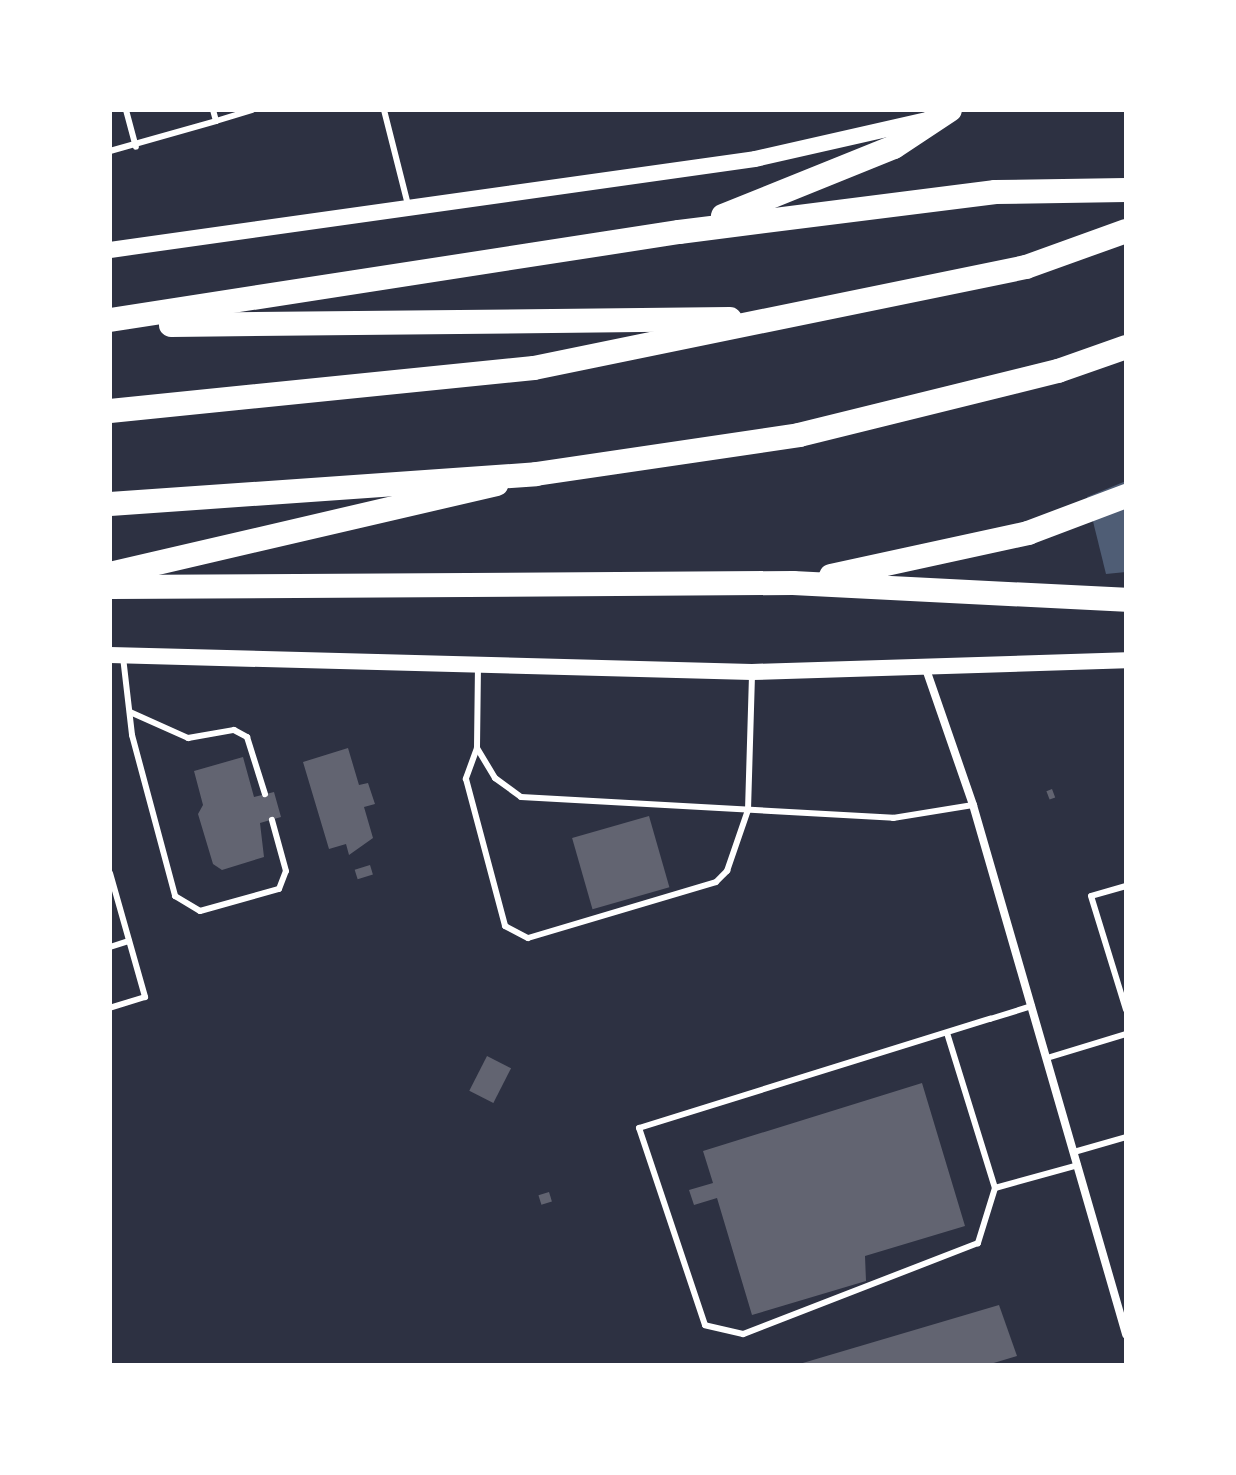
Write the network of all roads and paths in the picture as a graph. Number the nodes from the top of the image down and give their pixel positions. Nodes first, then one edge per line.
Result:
1 (126, 110) edge
2 (213, 110) edge
3 (252, 110) edge
4 (384, 110) edge
5 (950, 110) edge
6 (957, 110) edge
7 (216, 121) junction
8 (136, 147) junction
9 (110, 151) edge
10 (1126, 190) edge
11 (408, 205) junction
12 (1126, 231) edge
13 (679, 232) junction
14 (110, 250) edge
15 (804, 317) junction
16 (110, 320) edge
17 (110, 327) edge
18 (1126, 347) edge
19 (110, 411) edge
20 (536, 474) junction
21 (1126, 496) edge
22 (110, 504) edge
23 (110, 574) edge
24 (793, 583) junction
25 (110, 587) edge
26 (1126, 600) edge
27 (116, 656) edge
28 (1126, 660) edge
29 (478, 665) junction
30 (752, 672) junction
31 (927, 672) junction
32 (130, 712) junction
33 (477, 748) junction
34 (265, 794) dead end
35 (973, 805) junction
36 (748, 810) junction
37 (272, 820) dead end
38 (110, 873) edge
39 (1126, 886) edge
40 (129, 941) junction
41 (110, 947) edge
42 (1032, 1006) junction
43 (110, 1008) edge
44 (1126, 1010) edge
45 (947, 1033) junction
46 (1126, 1034) edge
47 (1047, 1058) junction
48 (1126, 1137) edge
49 (1074, 1152) junction
50 (1078, 1165) junction
51 (995, 1188) junction
52 (1126, 1334) edge

1 - 8 lane
2 - 7 lane
3 - 7 lane
4 - 11 lane
5 - 13 highway
6 - 11 main road
7 - 8 lane
8 - 9 lane
10 - 13 highway
11 - 14 main road
12 - 15 highway
13 - 16 highway
15 - 17 highway
15 - 19 highway
18 - 20 highway
20 - 22 highway
20 - 23 highway
21 - 24 highway
24 - 25 highway
24 - 26 highway
27 - 29 main road
27 - 32 lane
28 - 31 main road
29 - 30 main road
29 - 33 lane
30 - 31 main road
30 - 36 lane
31 - 35 street
32 - 34 lane
32 - 37 lane
33 - 36 lane
33 - 36 lane
35 - 36 lane
35 - 42 street
38 - 40 lane
39 - 44 lane
40 - 41 lane
40 - 43 lane
42 - 45 lane
42 - 47 street
45 - 51 lane
45 - 51 lane
46 - 47 lane
47 - 49 street
48 - 49 lane
49 - 50 street
50 - 51 lane
50 - 52 street

